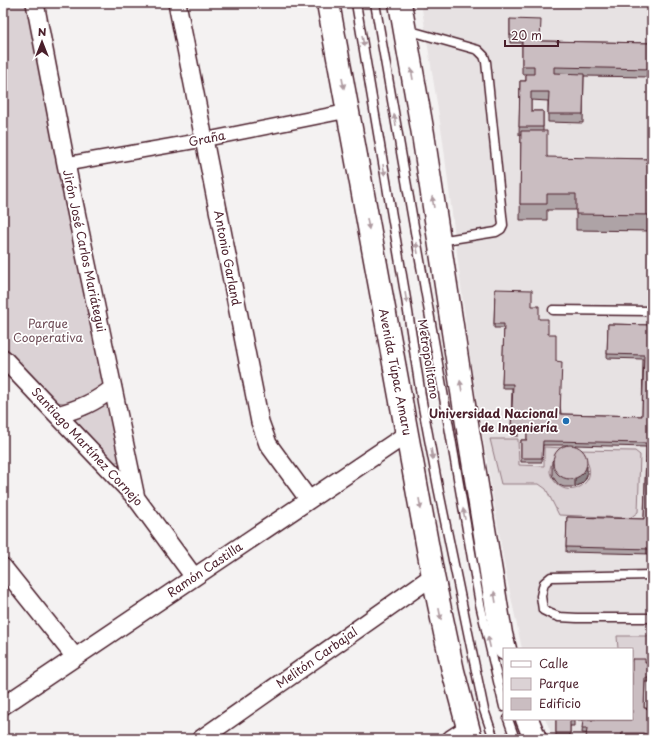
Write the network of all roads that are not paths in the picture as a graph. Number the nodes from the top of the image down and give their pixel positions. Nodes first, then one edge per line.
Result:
1 (35, 3) edge
2 (177, 3) edge
3 (328, 3) edge
4 (356, 3) edge
5 (375, 3) edge
6 (400, 3) edge
7 (404, 30) junction
8 (348, 111) junction
9 (203, 140) junction
10 (66, 164) junction
11 (439, 241) junction
12 (553, 310) dead end
13 (652, 311) edge
14 (3, 358) edge
15 (113, 388) junction
16 (58, 415) junction
17 (407, 434) junction
18 (136, 498) junction
19 (309, 500) junction
20 (3, 567) edge
21 (652, 575) edge
22 (433, 576) junction
23 (194, 577) junction
24 (652, 618) edge
25 (505, 648) edge
26 (75, 657) junction
27 (503, 703) edge
28 (3, 706) edge
29 (508, 720) edge
30 (527, 720) edge
31 (463, 735) edge
32 (201, 739) edge
33 (494, 739) edge
34 (515, 739) edge
35 (535, 739) edge

1 - 10 street, Jirón José Carlos Mariátegui
2 - 9 street, Antonio Garland
3 -> 8 main road, Avenida Túpac Amaru
4 -> 33 lane, Metropolitano
27 -> 5 lane, Metropolitano
6 - 7 main road
11 -> 7 main road
7 - 11 lane
8 - 9 street, Graña
8 -> 17 main road, Avenida Túpac Amaru
9 - 10 street, Graña
9 - 19 street, Antonio Garland
10 - 15 street, Jirón José Carlos Mariátegui
25 -> 11 main road
12 - 13 lane
14 - 16 street, Santiago Martínez Cornejo
15 - 16 street
15 - 18 street, Jirón José Carlos Mariátegui
16 - 18 street, Santiago Martínez Cornejo
17 - 19 street, Ramón Castilla
17 -> 22 main road, Avenida Túpac Amaru
18 - 23 street, Santiago Martínez Cornejo
19 - 23 street, Ramón Castilla
20 - 26 street
21 - 24 lane
22 -> 31 main road, Avenida Túpac Amaru
22 - 32 street, Melitón Carbajal
23 - 26 street, Ramón Castilla
26 - 28 street, Ramón Castilla
29 - 34 lane
30 - 35 main road

